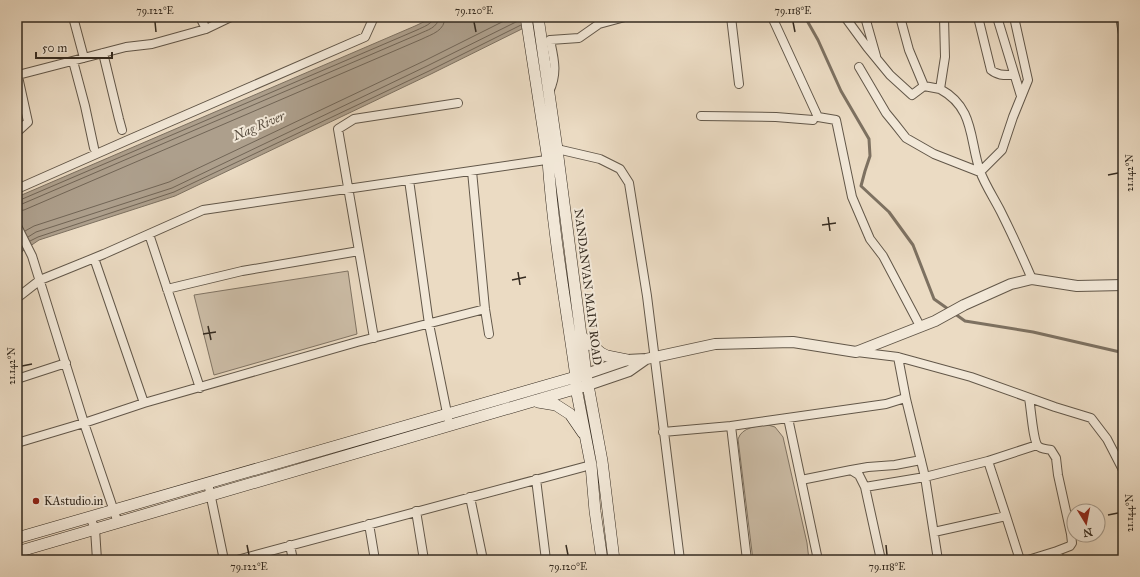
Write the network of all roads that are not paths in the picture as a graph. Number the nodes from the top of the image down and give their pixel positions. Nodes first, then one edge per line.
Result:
1 (73, 17) edge
2 (200, 17) edge
3 (231, 17) edge
4 (374, 17) edge
5 (526, 17) edge
6 (538, 17) edge
7 (625, 17) edge
8 (731, 17) edge
9 (772, 17) edge
10 (845, 17) edge
11 (865, 17) edge
12 (900, 17) edge
13 (944, 17) edge
14 (978, 17) edge
15 (997, 17) edge
16 (1014, 17) edge
17 (1120, 17) edge
18 (206, 29) junction
19 (534, 32) junction
20 (1123, 34) edge
21 (103, 53) junction
22 (84, 58) junction
23 (877, 59) junction
24 (73, 61) junction
25 (859, 67) dead end
26 (17, 73) edge
27 (1014, 75) junction
28 (740, 84) dead end
29 (924, 86) junction
30 (940, 89) junction
31 (549, 92) junction
32 (1021, 96) junction
33 (458, 103) dead end
34 (701, 116) dead end
35 (813, 120) dead end
36 (122, 130) dead end
37 (17, 132) edge
38 (94, 148) dead end
39 (554, 156) junction
40 (472, 172) junction
41 (980, 172) junction
42 (409, 180) junction
43 (17, 189) edge
44 (349, 189) junction
45 (17, 226) edge
46 (149, 234) junction
47 (359, 251) junction
48 (94, 258) junction
49 (1032, 279) junction
50 (40, 280) junction
51 (1123, 285) edge
52 (167, 290) junction
53 (17, 298) edge
54 (485, 309) junction
55 (428, 324) junction
56 (920, 326) junction
57 (489, 334) dead end
58 (581, 336) junction
59 (374, 338) junction
60 (856, 352) junction
61 (898, 357) junction
62 (650, 358) junction
63 (627, 360) junction
64 (66, 363) junction
65 (17, 379) edge
66 (582, 381) junction
67 (200, 388) junction
68 (1028, 398) junction
69 (906, 399) junction
70 (533, 401) junction
71 (144, 403) junction
72 (788, 418) junction
73 (449, 420) junction
74 (84, 423) junction
75 (731, 426) junction
76 (663, 432) junction
77 (586, 439) junction
78 (17, 443) edge
79 (1037, 445) junction
80 (921, 460) junction
81 (988, 461) junction
82 (591, 465) junction
83 (851, 470) junction
84 (1123, 470) edge
85 (925, 477) junction
86 (536, 479) junction
87 (801, 480) junction
88 (208, 483) junction
89 (865, 487) junction
90 (210, 496) junction
91 (470, 496) junction
92 (114, 510) junction
93 (416, 511) junction
94 (1006, 516) junction
95 (90, 517) junction
96 (118, 523) junction
97 (369, 524) junction
98 (95, 529) junction
99 (934, 532) junction
100 (17, 538) edge
101 (290, 546) junction
102 (1057, 550) junction
103 (17, 552) edge
104 (96, 560) edge
105 (224, 560) edge
106 (237, 560) edge
107 (293, 560) edge
108 (375, 560) edge
109 (424, 560) edge
110 (483, 560) edge
111 (546, 560) edge
112 (602, 560) edge
113 (614, 560) edge
114 (680, 560) edge
115 (747, 560) edge
116 (818, 560) edge
117 (880, 560) edge
118 (938, 560) edge
119 (1020, 560) edge
120 (1028, 560) edge
121 (1060, 560) edge

1 - 22 street
2 - 18 street
3 - 18 street
4 - 43 street
5 - 19 main road
6 - 19 main road, NANDANVAN MAIN ROAD
7 - 31 street
8 - 28 street
9 - 56 street
10 - 23 street
11 - 23 street
12 - 29 street
13 - 30 street
14 - 27 street
15 - 27 street
16 - 32 street
17 - 20 street
18 - 21 street
19 - 31 main road, NANDANVAN MAIN ROAD
19 - 39 main road
21 - 22 street
21 - 36 street
22 - 24 street
23 - 29 street
24 - 26 street
24 - 38 street
25 - 41 street
26 - 37 street
27 - 32 street
29 - 30 street
30 - 41 street
31 - 39 main road, NANDANVAN MAIN ROAD
32 - 41 street
33 - 44 street
34 - 35 street
39 - 40 street
39 - 58 main road, NANDANVAN MAIN ROAD
39 - 62 street
39 - 66 main road
40 - 42 street
40 - 54 street
41 - 49 street
42 - 44 street
42 - 55 street
44 - 46 street
44 - 47 street
45 - 50 street
46 - 48 street
46 - 52 street
47 - 52 street
47 - 59 street
48 - 50 street
48 - 71 street
49 - 51 street
49 - 56 street
50 - 53 street
50 - 64 street
52 - 67 street
54 - 55 street
54 - 57 street
55 - 59 street
55 - 73 street
56 - 60 street
58 - 63 main road
58 - 66 main road, NANDANVAN MAIN ROAD
59 - 67 street
60 - 61 street
60 - 62 street
61 - 68 street
61 - 69 street
62 - 63 street
62 - 66 street
62 - 76 street
63 - 66 street
64 - 65 street
64 - 74 street
66 - 70 main road
66 - 73 main road
66 - 77 main road
66 - 113 main road, NANDANVAN MAIN ROAD
67 - 71 street
68 - 79 street
68 - 84 street
69 - 72 street
69 - 80 street
70 - 73 main road
70 - 77 main road
71 - 74 street
72 - 75 street
72 - 87 street
73 - 88 main road
73 - 90 main road
74 - 78 street
74 - 92 street
75 - 76 street
75 - 115 street
76 - 114 street
77 - 82 main road
79 - 81 street
79 - 102 street
80 - 83 street
80 - 85 street
81 - 85 street
81 - 94 street
82 - 86 street
82 - 112 main road
83 - 87 street
83 - 89 street
85 - 89 street
85 - 99 street
86 - 91 street
86 - 111 street
87 - 116 street
88 - 90 street
88 - 92 main road
89 - 117 street
90 - 96 main road
90 - 105 street
91 - 93 street
91 - 110 street
92 - 95 main road
92 - 96 street
93 - 97 street
93 - 109 street
94 - 99 street
94 - 119 street
95 - 98 street
95 - 100 main road
96 - 98 main road
97 - 101 street
97 - 108 street
98 - 103 main road
98 - 104 street
99 - 118 street
101 - 106 street
101 - 107 street
102 - 120 street
102 - 121 street

